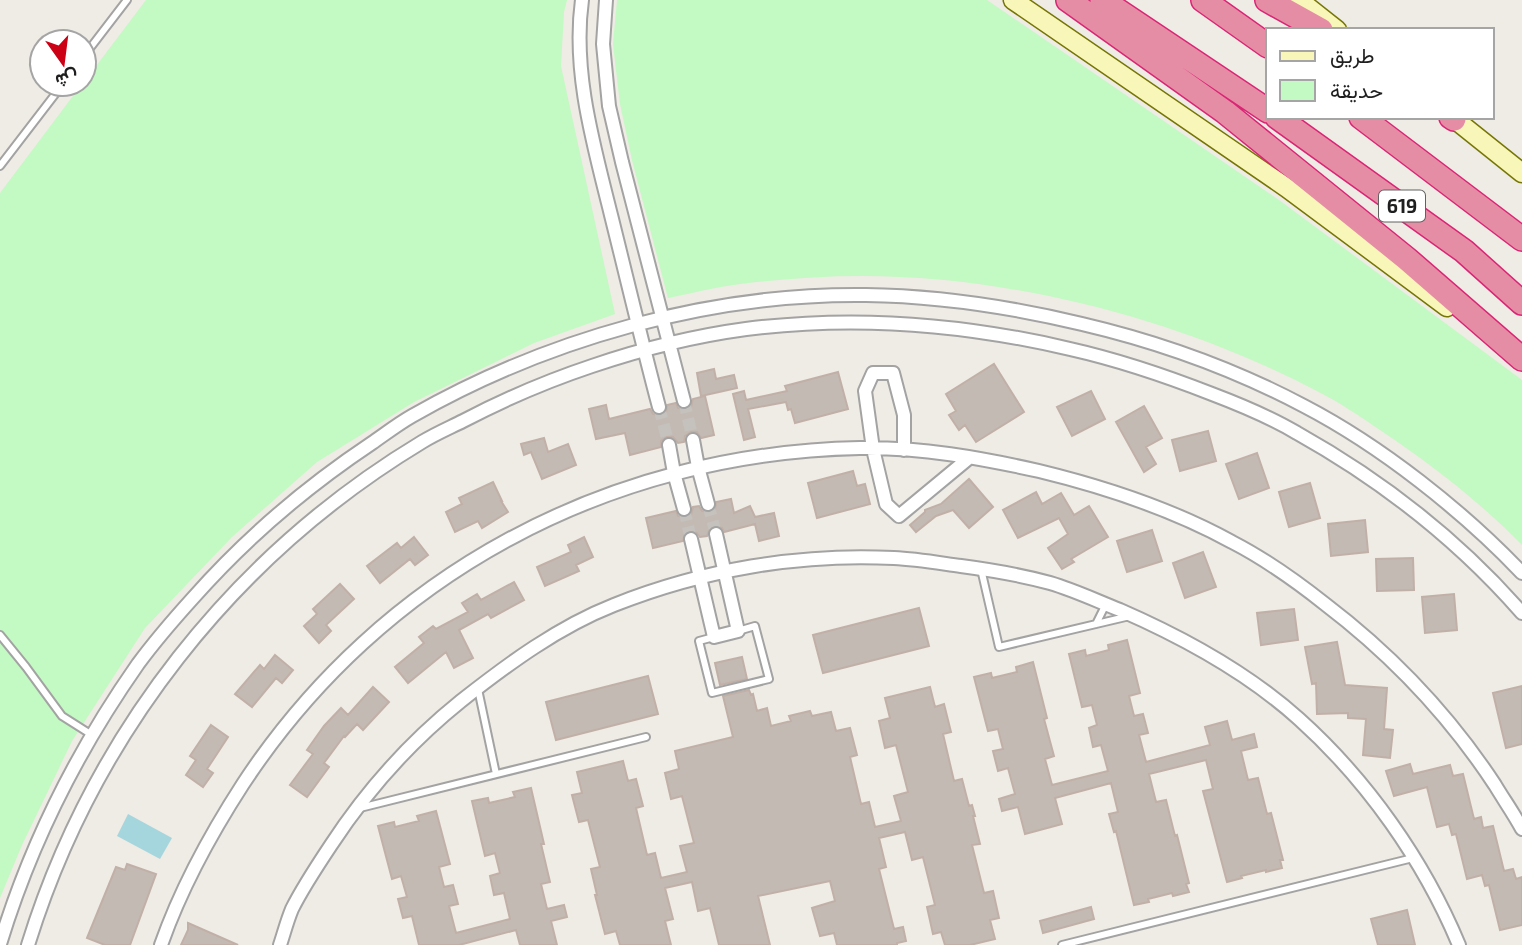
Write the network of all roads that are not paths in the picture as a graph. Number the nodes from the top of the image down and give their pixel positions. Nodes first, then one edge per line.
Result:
1 (127, 0) edge
2 (582, 0) edge
3 (606, 0) edge
4 (1013, 0) edge
5 (1068, 0) edge
6 (1102, 0) edge
7 (1203, 0) edge
8 (1267, 0) edge
9 (1298, 0) edge
10 (1317, 28) edge
11 (1335, 28) edge
12 (98, 38) edge
13 (1266, 45) edge
14 (52, 98) edge
15 (610, 106) junction
16 (587, 110) junction
17 (1266, 110) edge
18 (1280, 119) edge
19 (1365, 119) edge
20 (1453, 119) edge
21 (0, 166) edge
22 (1522, 173) edge
23 (1522, 239) edge
24 (1522, 303) edge
25 (662, 318) junction
26 (638, 324) junction
27 (668, 344) junction
28 (644, 351) junction
29 (1522, 360) edge
30 (684, 401) tunnel mouth
31 (659, 407) tunnel mouth
32 (693, 440) tunnel mouth
33 (669, 446) tunnel mouth
34 (873, 449) junction
35 (904, 450) junction
36 (969, 458) junction
37 (698, 467) junction
38 (674, 473) junction
39 (708, 504) tunnel mouth
40 (684, 509) tunnel mouth
41 (716, 534) tunnel mouth
42 (691, 539) tunnel mouth
43 (981, 569) junction
44 (724, 573) junction
45 (1522, 573) edge
46 (699, 578) junction
47 (1105, 604) junction
48 (1522, 613) edge
49 (1132, 615) junction
50 (1096, 624) junction
51 (738, 631) junction
52 (0, 635) edge
53 (714, 637) junction
54 (478, 687) junction
55 (92, 735) junction
56 (646, 737) dead end
57 (496, 774) junction
58 (355, 809) junction
59 (1522, 829) edge
60 (1413, 858) junction
61 (0, 944) edge
62 (28, 945) edge
63 (162, 945) edge
64 (280, 945) edge
65 (1062, 945) edge
66 (1459, 945) edge

1 - 12 lane
2 - 16 street
3 - 15 street
4 - 29 main road
5 - 29 highway
6 - 17 highway
7 - 13 highway
8 - 10 highway
9 - 11 main road
14 - 21 lane
15 - 16 street
15 - 25 street
16 - 26 street
18 - 24 highway, 619
19 - 23 highway, 619
20 - 22 main road
25 - 26 street
25 - 27 street
25 - 45 street
26 - 28 street
26 - 55 street
27 - 28 street
27 - 30 street
27 - 48 street
28 - 31 street
28 - 62 street
32 - 37 street
33 - 38 street
34 - 35 street
34 - 35 street
34 - 36 street
34 - 37 street
35 - 36 street
36 - 59 street
37 - 38 street
37 - 39 street
38 - 40 street
38 - 63 street
41 - 44 street
42 - 46 street
43 - 44 street
43 - 47 street
43 - 50 lane
44 - 46 street
44 - 51 street
46 - 53 street
46 - 54 street
47 - 49 street
47 - 50 lane
49 - 50 lane
49 - 60 street
51 - 53 street
51 - 53 lane
52 - 55 lane
54 - 57 lane
54 - 58 street
55 - 61 street
56 - 57 lane
57 - 58 lane
58 - 64 street
60 - 65 lane
60 - 66 street

